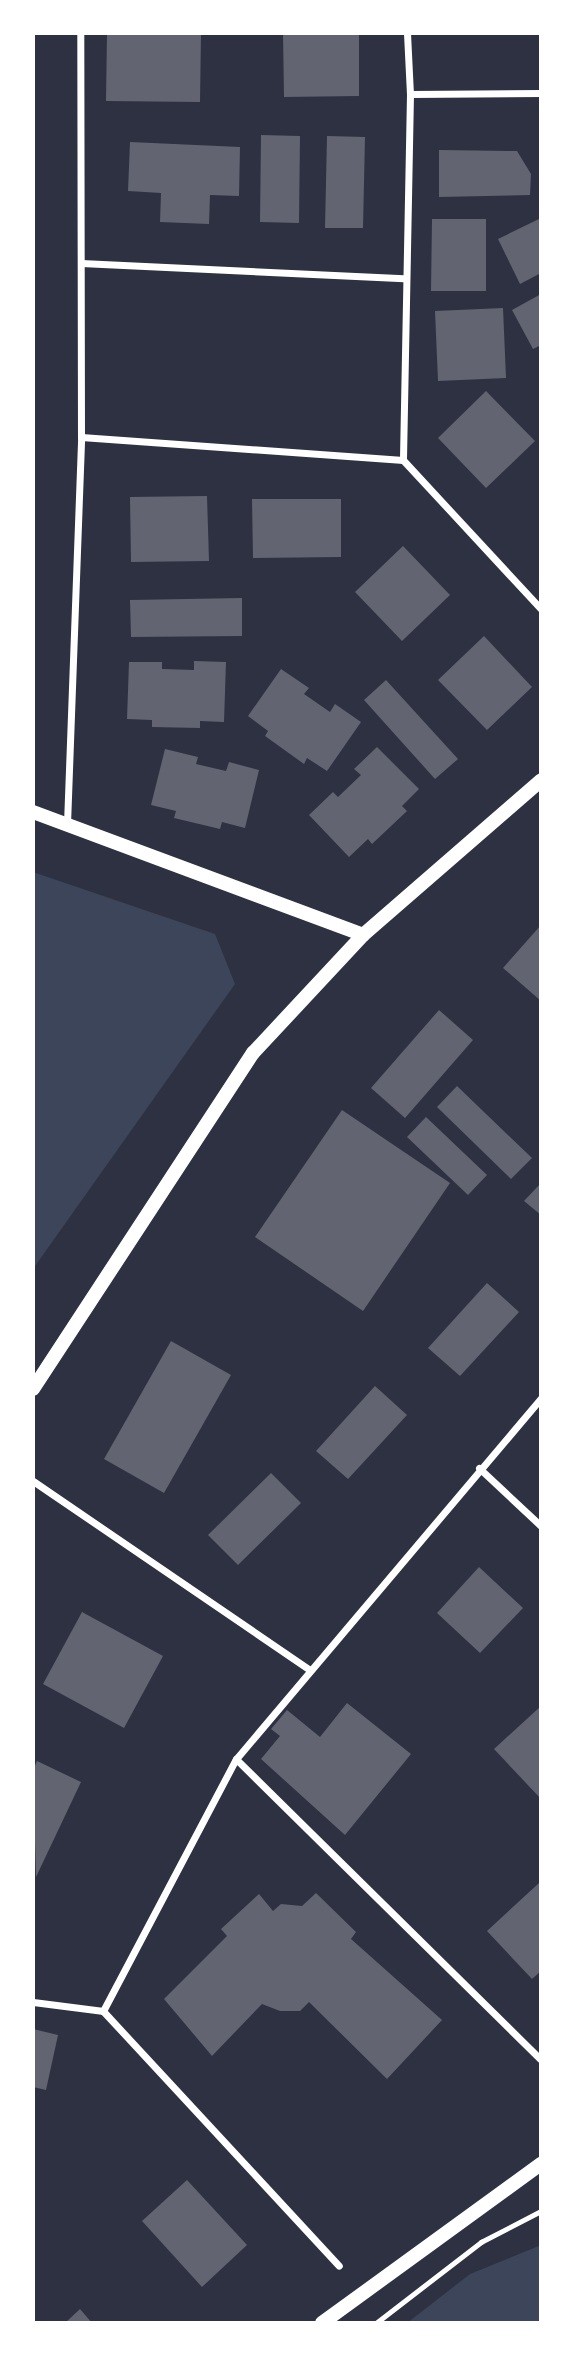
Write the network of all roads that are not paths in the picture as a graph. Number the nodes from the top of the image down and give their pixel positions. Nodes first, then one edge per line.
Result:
1 (80, 33) edge
2 (407, 33) edge
3 (541, 93) edge
4 (410, 94) junction
5 (81, 263) junction
6 (404, 278) junction
7 (80, 437) junction
8 (403, 460) junction
9 (541, 609) edge
10 (541, 780) edge
11 (33, 813) edge
12 (67, 824) junction
13 (363, 935) junction
14 (33, 1389) edge
15 (541, 1398) edge
16 (479, 1468) junction
17 (33, 1481) edge
18 (541, 1526) edge
19 (310, 1670) junction
20 (236, 1759) junction
21 (33, 2002) edge
22 (103, 2011) junction
23 (541, 2060) edge
24 (541, 2164) edge
25 (339, 2266) dead end
26 (322, 2323) edge

1 - 5 street
2 - 4 street
3 - 4 street
4 - 6 street
5 - 6 street
5 - 7 street
6 - 8 street
7 - 8 street
7 - 12 street
8 - 9 street
10 - 13 main road
11 - 12 main road
12 - 13 main road
13 - 14 main road
15 - 16 street
16 - 18 street
16 - 19 street
17 - 19 street
19 - 20 street
20 - 22 street
20 - 23 street
21 - 22 street
22 - 25 street
24 - 26 main road

